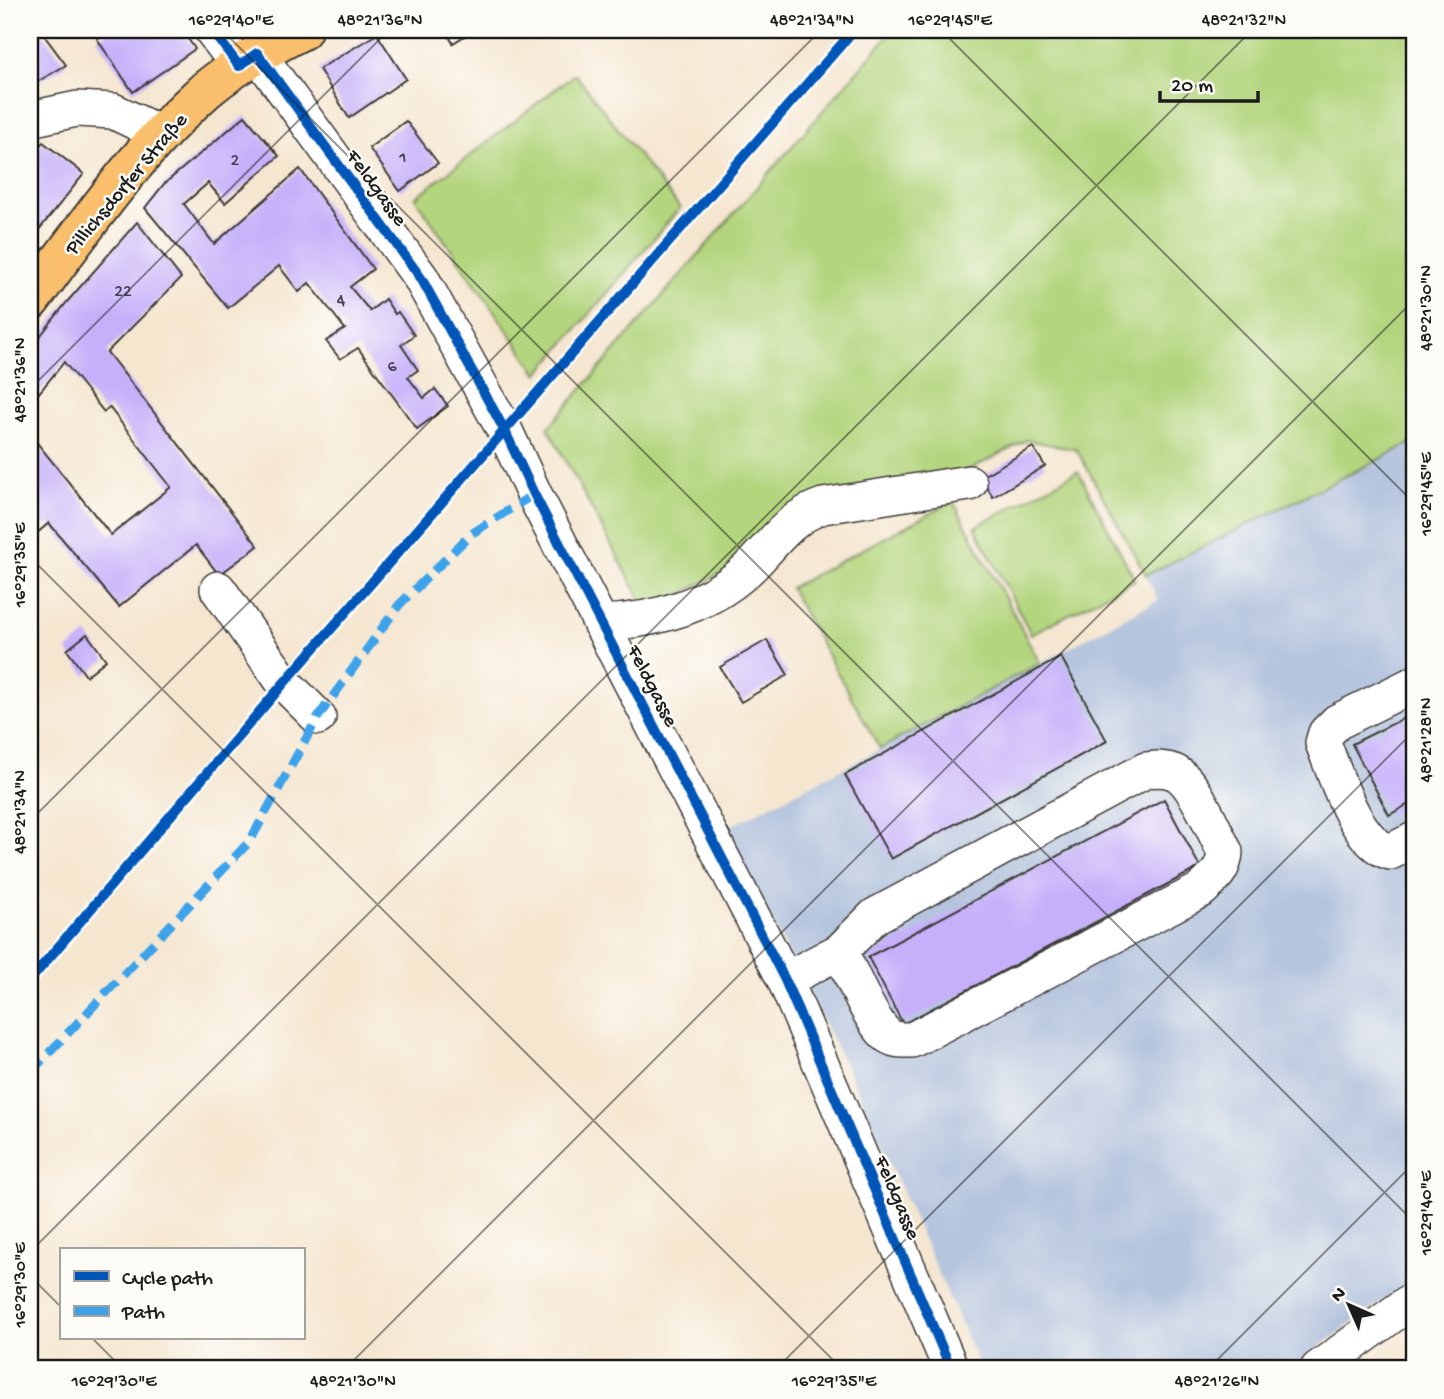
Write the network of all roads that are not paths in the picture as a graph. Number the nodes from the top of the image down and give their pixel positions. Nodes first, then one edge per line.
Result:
1 (212, 30) edge
2 (302, 30) edge
3 (248, 60) junction
4 (30, 119) edge
5 (161, 134) junction
6 (30, 301) edge
7 (969, 483) dead end
8 (218, 589) dead end
9 (600, 623) junction
10 (1414, 684) edge
11 (318, 717) dead end
12 (1414, 840) edge
13 (840, 951) junction
14 (785, 980) junction
15 (1414, 1299) edge
16 (951, 1369) edge
17 (1318, 1369) edge

1 - 3 street, Feldgasse
2 - 3 main road, Pillichsdorfer Straße
3 - 5 main road, Pillichsdorfer Straße
3 - 9 street, Feldgasse
4 - 5 street
5 - 6 main road, Pillichsdorfer Straße
7 - 9 street
8 - 11 street
9 - 14 street, Feldgasse
10 - 12 street
13 - 13 street
13 - 14 street
14 - 16 street, Feldgasse
15 - 17 street

